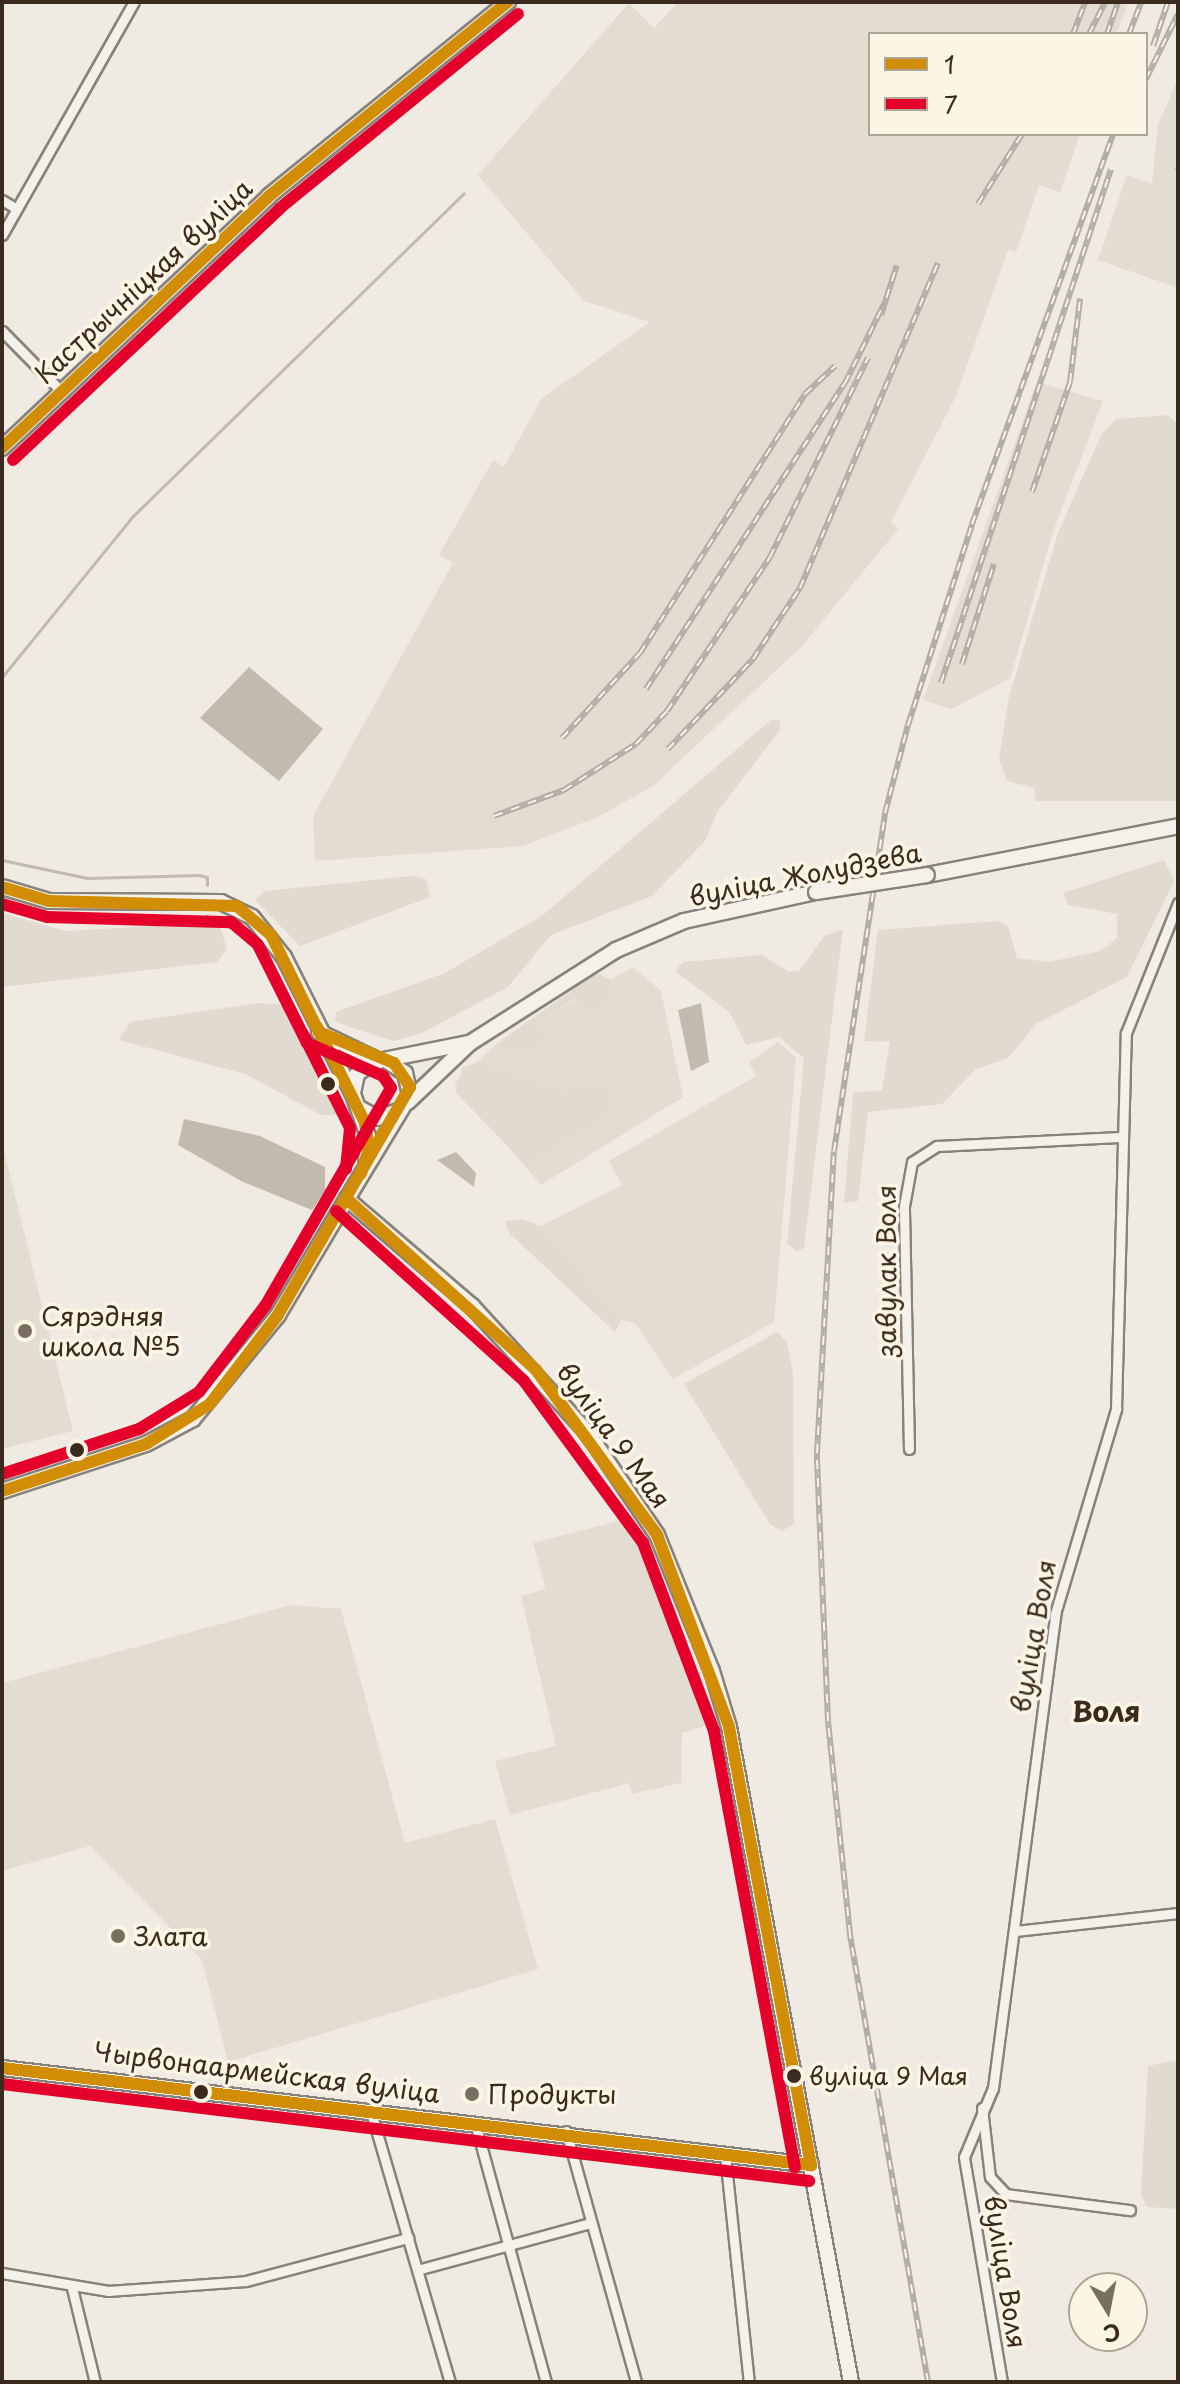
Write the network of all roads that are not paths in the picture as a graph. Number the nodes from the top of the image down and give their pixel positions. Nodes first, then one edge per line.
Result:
1 (134, 2) edge
2 (508, 2) edge
3 (2, 200) edge
4 (17, 209) junction
5 (2, 235) edge
6 (2, 331) edge
7 (60, 390) junction
8 (2, 448) edge
9 (1178, 826) edge
10 (2, 887) edge
11 (1178, 903) edge
12 (319, 1032) junction
13 (470, 1043) junction
14 (383, 1061) junction
15 (353, 1094) junction
16 (406, 1105) junction
17 (359, 1108) junction
18 (1120, 1137) junction
19 (366, 1165) junction
20 (347, 1199) junction
21 (909, 1449) dead end
22 (2, 1491) edge
23 (1178, 1913) edge
24 (1015, 1931) junction
25 (2, 2068) edge
26 (370, 2108) junction
27 (982, 2108) junction
28 (474, 2120) junction
29 (566, 2131) junction
30 (725, 2155) junction
31 (811, 2165) junction
32 (1130, 2210) dead end
33 (590, 2223) junction
34 (408, 2238) junction
35 (504, 2246) junction
36 (417, 2270) junction
37 (2, 2273) edge
38 (72, 2288) junction
39 (95, 2382) edge
40 (450, 2382) edge
41 (546, 2382) edge
42 (636, 2382) edge
43 (749, 2382) edge
44 (851, 2382) edge
45 (1002, 2382) edge

1 - 4 street
2 - 7 main road, Кастрычніцкая вуліца
3 - 4 street
4 - 5 street
6 - 7 street
7 - 8 main road, Кастрычніцкая вуліца
9 - 13 main road, вуліца Жолудзева, bridge
10 - 12 main road
11 - 18 street, вуліца Воля
12 - 14 main road
12 - 15 main road
13 - 14 main road
13 - 16 main road
14 - 15 main road
14 - 16 main road
15 - 17 main road
16 - 17 main road
16 - 19 main road
17 - 19 main road
18 - 21 street, завулак Воля
18 - 24 street, вуліца Воля
19 - 20 main road
20 - 22 main road
20 - 31 main road, вуліца 9 Мая
23 - 24 street
24 - 27 street, вуліца Воля
25 - 26 main road, Чырвонаармейская вуліца
26 - 28 main road, Чырвонаармейская вуліца
26 - 34 street
27 - 32 street
27 - 45 street, вуліца Воля
28 - 29 main road, Чырвонаармейская вуліца
28 - 35 street
29 - 30 main road, Чырвонаармейская вуліца
29 - 33 street
30 - 31 main road, Чырвонаармейская вуліца
30 - 43 street
31 - 44 main road, вуліца 9 Мая
33 - 35 street
33 - 42 street
34 - 36 street
34 - 38 street
35 - 36 street
35 - 41 street
36 - 40 street
37 - 38 street
38 - 39 street

